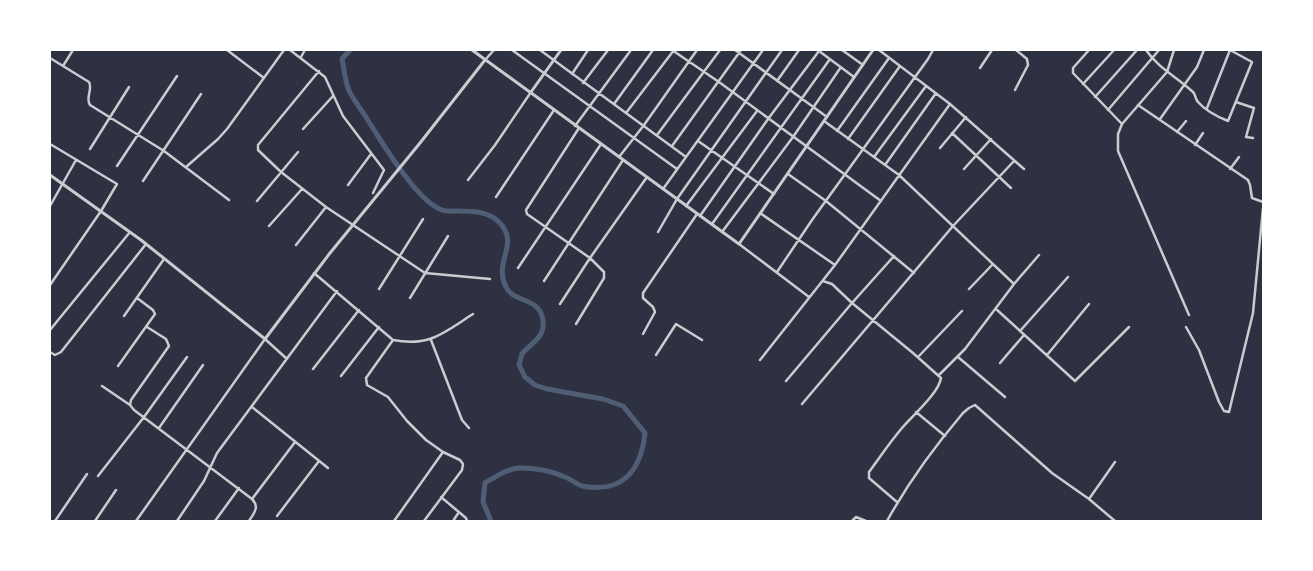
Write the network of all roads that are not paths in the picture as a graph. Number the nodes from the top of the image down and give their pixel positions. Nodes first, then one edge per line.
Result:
1 (72, 50) edge
2 (227, 50) edge
3 (284, 50) edge
4 (290, 50) edge
5 (305, 50) edge
6 (472, 50) edge
7 (494, 50) edge
8 (512, 50) edge
9 (540, 50) edge
10 (561, 50) edge
11 (588, 50) edge
12 (608, 50) edge
13 (631, 50) edge
14 (653, 50) edge
15 (673, 50) edge
16 (697, 50) edge
17 (720, 50) edge
18 (735, 50) edge
19 (763, 50) edge
20 (782, 50) edge
21 (799, 50) edge
22 (842, 50) edge
23 (874, 50) edge
24 (879, 50) edge
25 (933, 50) edge
26 (992, 50) edge
27 (1016, 50) edge
28 (1089, 50) edge
29 (1114, 50) edge
30 (1137, 50) edge
31 (1146, 50) edge
32 (1159, 50) edge
33 (1174, 50) edge
34 (1204, 50) edge
35 (818, 51) edge
36 (740, 52) edge
37 (50, 58) edge
38 (300, 58) junction
39 (889, 58) junction
40 (1152, 58) junction
41 (830, 59) junction
42 (485, 60) junction
43 (553, 60) junction
44 (690, 61) junction
45 (754, 64) junction
46 (863, 65) junction
47 (63, 66) junction
48 (900, 66) junction
49 (841, 67) junction
50 (980, 68) dead end
51 (319, 72) junction
52 (704, 72) junction
53 (766, 72) junction
54 (1167, 72) junction
55 (544, 74) junction
56 (572, 74) junction
57 (177, 76) dead end
58 (915, 77) junction
59 (264, 78) junction
60 (854, 78) junction
61 (777, 80) junction
62 (719, 82) junction
63 (583, 83) junction
64 (1084, 84) junction
65 (1184, 85) junction
66 (926, 86) junction
67 (129, 87) dead end
68 (790, 90) junction
69 (1015, 90) dead end
70 (531, 92) junction
71 (599, 93) junction
72 (733, 93) junction
73 (936, 93) junction
74 (201, 94) dead end
75 (333, 96) junction
76 (1096, 97) junction
77 (802, 98) junction
78 (1236, 102) junction
79 (746, 103) junction
80 (614, 104) junction
81 (950, 104) junction
82 (1138, 105) junction
83 (589, 107) junction
84 (813, 107) junction
85 (1207, 108) junction
86 (554, 110) junction
87 (756, 110) junction
88 (1108, 111) junction
89 (626, 112) junction
90 (109, 116) junction
91 (827, 117) junction
92 (966, 117) junction
93 (768, 119) junction
94 (1160, 120) junction
95 (1186, 121) dead end
96 (824, 122) junction
97 (1122, 124) junction
98 (644, 125) junction
99 (577, 127) junction
100 (781, 128) junction
101 (303, 130) dead end
102 (837, 131) junction
103 (1177, 132) junction
104 (1203, 132) dead end
105 (952, 133) junction
106 (138, 135) junction
107 (657, 135) junction
108 (793, 137) junction
109 (633, 138) junction
110 (1253, 138) dead end
111 (848, 139) junction
112 (991, 139) junction
113 (698, 141) junction
114 (50, 144) edge
115 (601, 144) junction
116 (1195, 145) junction
117 (672, 146) junction
118 (806, 147) junction
119 (940, 148) dead end
120 (90, 149) dead end
121 (711, 150) junction
122 (863, 150) junction
123 (164, 152) junction
124 (298, 152) dead end
125 (371, 153) junction
126 (976, 156) junction
127 (619, 157) junction
128 (686, 157) junction
129 (874, 157) junction
130 (1239, 157) dead end
131 (722, 158) junction
132 (76, 160) junction
133 (623, 160) junction
134 (1014, 160) junction
135 (885, 165) junction
136 (117, 166) dead end
137 (734, 166) junction
138 (186, 168) junction
139 (677, 169) junction
140 (964, 169) dead end
141 (1024, 169) dead end
142 (1230, 169) junction
143 (281, 172) junction
144 (788, 174) junction
145 (50, 175) edge
146 (746, 175) junction
147 (845, 175) junction
148 (899, 175) junction
149 (647, 177) junction
150 (999, 177) junction
151 (468, 180) dead end
152 (143, 181) dead end
153 (758, 183) junction
154 (63, 185) junction
155 (348, 185) dead end
156 (1011, 188) dead end
157 (302, 189) junction
158 (663, 189) junction
159 (373, 193) dead end
160 (774, 194) junction
161 (496, 197) dead end
162 (677, 199) junction
163 (229, 200) dead end
164 (257, 201) dead end
165 (826, 201) junction
166 (881, 201) junction
167 (1263, 202) edge
168 (50, 206) edge
169 (686, 206) junction
170 (326, 207) junction
171 (1263, 208) edge
172 (101, 211) junction
173 (760, 213) junction
174 (699, 215) junction
175 (423, 219) dead end
176 (712, 224) junction
177 (353, 225) junction
178 (269, 226) dead end
179 (953, 226) junction
180 (546, 227) junction
181 (860, 228) junction
182 (130, 232) junction
183 (658, 232) dead end
184 (722, 232) junction
185 (448, 236) dead end
186 (799, 240) junction
187 (568, 243) junction
188 (146, 244) junction
189 (739, 244) junction
190 (296, 245) dead end
191 (399, 256) junction
192 (894, 256) junction
193 (1039, 256) dead end
194 (590, 258) junction
195 (164, 259) junction
196 (993, 264) junction
197 (836, 265) junction
198 (518, 268) dead end
199 (777, 272) junction
200 (314, 273) junction
201 (425, 273) junction
202 (914, 273) junction
203 (1068, 277) dead end
204 (490, 279) dead end
205 (544, 281) dead end
206 (823, 281) junction
207 (1014, 284) junction
208 (50, 285) edge
209 (379, 289) dead end
210 (969, 289) dead end
211 (337, 291) junction
212 (810, 297) junction
213 (137, 298) junction
214 (410, 298) dead end
215 (852, 303) junction
216 (560, 304) dead end
217 (1089, 304) dead end
218 (996, 309) junction
219 (359, 310) junction
220 (962, 311) dead end
221 (473, 314) dead end
222 (1189, 315) dead end
223 (124, 316) dead end
224 (873, 321) junction
225 (576, 324) dead end
226 (147, 326) junction
227 (379, 326) junction
228 (1129, 327) dead end
229 (1186, 327) dead end
230 (50, 330) edge
231 (1020, 331) junction
232 (642, 334) dead end
233 (1024, 335) junction
234 (264, 339) junction
235 (393, 340) junction
236 (431, 340) junction
237 (702, 340) dead end
238 (50, 352) edge
239 (656, 355) dead end
240 (1047, 355) junction
241 (187, 357) dead end
242 (958, 357) junction
243 (918, 358) junction
244 (287, 359) junction
245 (760, 360) dead end
246 (1000, 362) dead end
247 (203, 365) dead end
248 (118, 366) dead end
249 (313, 369) dead end
250 (341, 376) dead end
251 (939, 376) junction
252 (786, 381) dead end
253 (102, 386) dead end
254 (1005, 397) dead end
255 (802, 404) dead end
256 (130, 405) junction
257 (252, 407) junction
258 (916, 412) junction
259 (144, 417) junction
260 (159, 428) junction
261 (469, 428) dead end
262 (945, 436) junction
263 (295, 442) junction
264 (186, 449) junction
265 (443, 452) junction
266 (319, 461) junction
267 (1115, 462) dead end
268 (211, 467) junction
269 (328, 468) dead end
270 (87, 474) dead end
271 (98, 476) dead end
272 (239, 488) junction
273 (116, 490) dead end
274 (441, 497) junction
275 (252, 499) junction
276 (1089, 499) junction
277 (897, 502) junction
278 (459, 512) junction
279 (277, 516) dead end
280 (55, 521) edge
281 (94, 521) edge
282 (136, 521) edge
283 (177, 521) edge
284 (215, 521) edge
285 (249, 521) edge
286 (394, 521) edge
287 (424, 521) edge
288 (453, 521) edge
289 (467, 521) edge
290 (852, 521) edge
291 (866, 521) edge
292 (887, 521) edge
293 (1115, 521) edge

1 - 47 street
2 - 59 street
3 - 59 street
4 - 38 street
5 - 38 street
6 - 42 street
7 - 42 street
8 - 55 street
9 - 43 street
10 - 43 street
11 - 56 street
12 - 63 street
13 - 71 street
14 - 80 street
15 - 44 street
15 - 89 street
16 - 44 street
17 - 52 street
18 - 36 street
19 - 45 street
20 - 53 street
21 - 61 street
22 - 46 street
23 - 46 street
24 - 39 street
25 - 58 street
26 - 50 street
27 - 69 street
28 - 64 street
29 - 64 street
30 - 76 street
31 - 40 street
32 - 40 street
33 - 54 street
34 - 65 street
35 - 41 street
35 - 68 street
36 - 45 street
36 - 62 street
37 - 47 street
38 - 51 street
39 - 48 street
39 - 102 street
40 - 54 street
40 - 88 street
41 - 49 street
41 - 77 street
42 - 70 street
42 - 177 street
43 - 55 street
43 - 56 street
44 - 52 street
44 - 98 street
45 - 53 street
45 - 72 street
46 - 60 street
47 - 90 street
48 - 58 street
48 - 111 street
49 - 60 street
49 - 84 street
51 - 75 street
51 - 143 street
52 - 62 street
52 - 107 street
53 - 61 street
53 - 79 street
54 - 65 street
54 - 82 street
55 - 70 street
55 - 83 street
56 - 63 street
57 - 106 street
58 - 66 street
58 - 122 street
59 - 138 street
60 - 91 street
61 - 68 street
62 - 72 street
62 - 117 street
63 - 71 street
64 - 76 street
65 - 85 street
65 - 94 street
66 - 73 street
66 - 129 street
67 - 90 street
68 - 77 street
68 - 93 street
70 - 86 street
70 - 151 street
71 - 80 street
71 - 83 street
72 - 79 street
72 - 113 street
73 - 81 street
73 - 135 street
74 - 123 street
75 - 101 street
75 - 125 street
76 - 88 street
77 - 84 street
77 - 100 street
78 - 85 street
78 - 85 street
78 - 110 street
79 - 87 street
79 - 121 street
80 - 89 street
81 - 92 street
81 - 148 street
82 - 94 street
82 - 97 street
83 - 99 street
83 - 109 street
84 - 91 street
84 - 108 street
86 - 99 street
86 - 161 street
87 - 93 street
87 - 131 street
88 - 97 street
89 - 98 street
90 - 106 street
90 - 120 street
91 - 96 street
92 - 105 street
92 - 112 street
93 - 100 street
93 - 137 street
94 - 103 street
95 - 103 street
96 - 102 street
96 - 118 street
97 - 222 street
98 - 107 street
98 - 109 street
99 - 115 street
99 - 180 street
100 - 108 street
100 - 146 street
102 - 111 street
103 - 116 street
104 - 116 street
105 - 119 street
105 - 126 street
106 - 123 street
106 - 136 street
107 - 117 street
108 - 118 street
108 - 153 street
109 - 127 street
109 - 139 street
111 - 122 street
112 - 126 street
112 - 134 street
113 - 121 street
113 - 128 street
114 - 132 street
115 - 127 street
115 - 180 street
116 - 142 street
117 - 128 street
118 - 144 street
118 - 147 street
121 - 131 street
121 - 162 street
122 - 129 street
122 - 147 street
123 - 138 street
123 - 152 street
124 - 143 street
125 - 155 street
125 - 159 street
126 - 140 street
126 - 150 street
127 - 133 street
128 - 139 street
129 - 135 street
130 - 142 street
131 - 137 street
131 - 169 street
132 - 154 street
132 - 172 street
133 - 149 street
133 - 187 street
134 - 141 street
134 - 150 street
135 - 148 street
137 - 146 street
137 - 174 street
138 - 163 street
139 - 158 street
142 - 167 street
143 - 157 street
143 - 164 street
144 - 160 street
144 - 165 street
145 - 154 street
146 - 153 street
146 - 176 street
147 - 165 street
147 - 166 street
148 - 166 street
148 - 179 street
149 - 158 street
149 - 194 street
150 - 156 street
150 - 179 street
153 - 160 street
153 - 184 street
154 - 168 street
154 - 172 street
157 - 170 street
157 - 178 street
158 - 162 street
160 - 173 street
162 - 169 street
162 - 183 street
165 - 181 street
165 - 186 street
166 - 181 street
169 - 174 street
170 - 177 street
170 - 190 street
171 - 229 street
172 - 182 street
172 - 208 street
173 - 186 street
173 - 189 street
174 - 176 street
174 - 232 street
175 - 191 street
176 - 184 street
177 - 191 street
177 - 200 street
179 - 196 street
179 - 202 street
180 - 187 street
180 - 198 street
181 - 192 street
181 - 197 street
182 - 188 street
182 - 230 street
184 - 189 street
185 - 201 street
186 - 197 street
186 - 199 street
187 - 194 street
187 - 205 street
188 - 195 street
188 - 238 street
189 - 199 street
191 - 201 street
191 - 209 street
192 - 202 street
192 - 215 street
193 - 207 street
194 - 216 street
194 - 225 street
195 - 213 street
195 - 234 street
196 - 207 street
196 - 210 street
197 - 206 street
199 - 212 street
200 - 211 street
200 - 234 street
201 - 204 street
201 - 214 street
202 - 224 street
203 - 231 street
206 - 212 street
206 - 215 street
207 - 218 street
211 - 219 street
211 - 244 street
212 - 245 street
213 - 223 street
213 - 226 street
215 - 224 street
215 - 252 street
217 - 240 street
218 - 231 street
218 - 242 street
219 - 227 street
219 - 249 street
220 - 243 street
221 - 236 street
224 - 243 street
224 - 255 street
226 - 248 street
226 - 256 street
227 - 235 street
227 - 250 street
228 - 240 street
231 - 233 street
233 - 240 street
233 - 246 street
234 - 244 street
234 - 264 street
235 - 236 street
235 - 265 street
236 - 261 street
237 - 239 street
241 - 259 street
242 - 251 street
242 - 254 street
243 - 251 street
244 - 257 street
247 - 260 street
251 - 258 street
253 - 256 street
256 - 259 street
257 - 263 street
257 - 268 street
258 - 262 street
258 - 277 street
259 - 260 street
259 - 271 street
260 - 264 street
262 - 276 street
262 - 277 street
263 - 266 street
263 - 275 street
264 - 268 street
264 - 282 street
265 - 274 street
265 - 286 street
266 - 269 street
266 - 279 street
267 - 276 street
268 - 272 street
268 - 283 street
270 - 280 street
272 - 275 street
272 - 284 street
273 - 281 street
274 - 278 street
274 - 287 street
275 - 285 street
276 - 293 street
277 - 292 street
278 - 288 street
278 - 289 street
290 - 291 street

